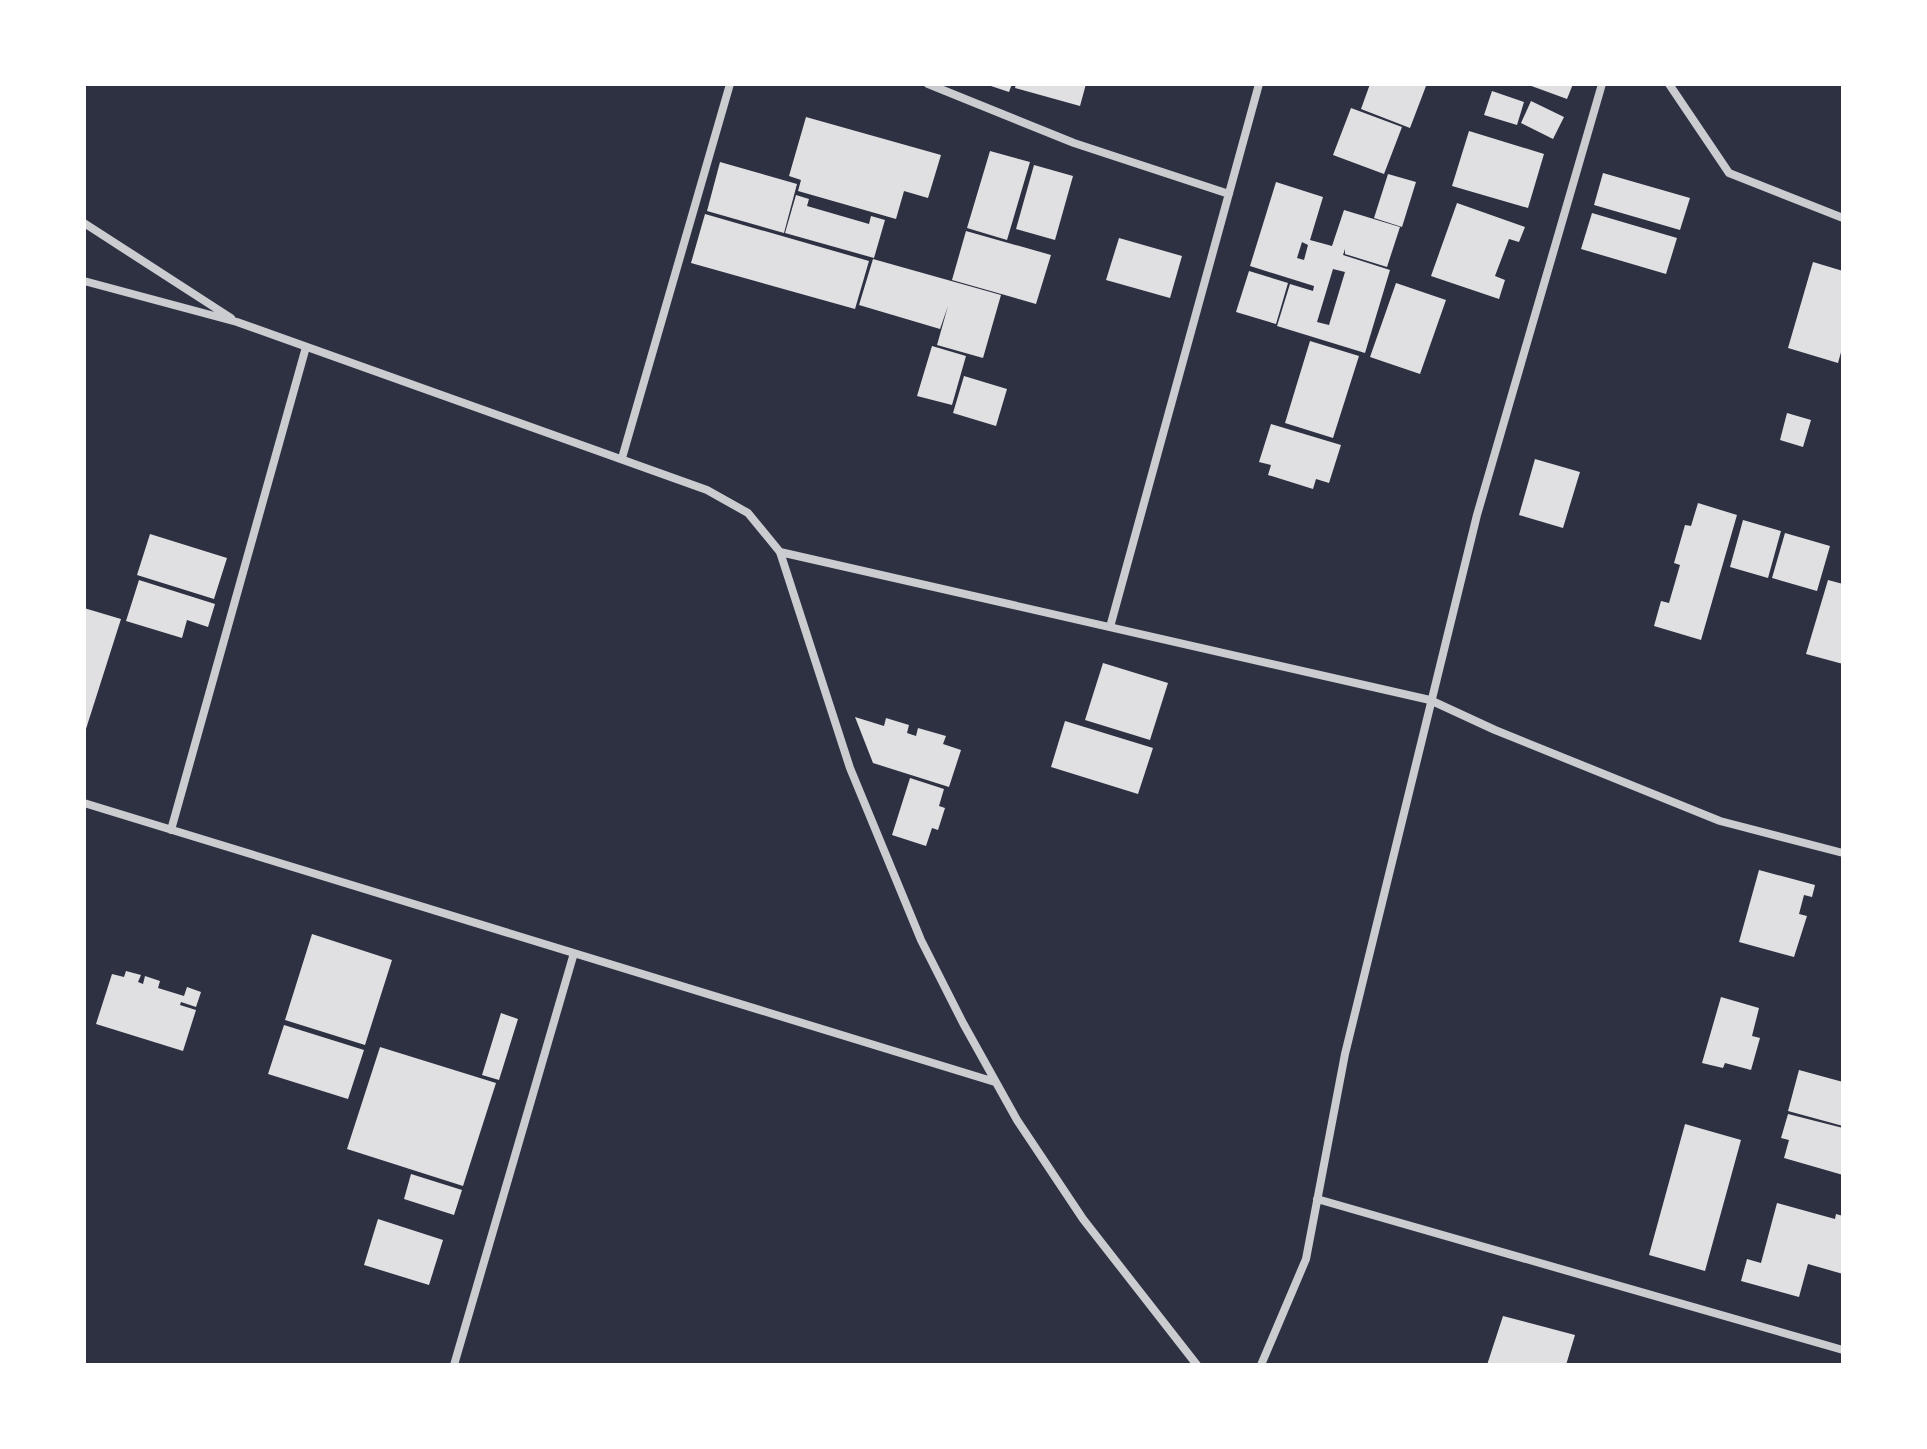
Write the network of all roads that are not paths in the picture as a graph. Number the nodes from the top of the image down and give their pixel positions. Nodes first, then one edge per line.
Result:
1 (730, 84) edge
2 (928, 84) edge
3 (1259, 84) edge
4 (1602, 84) edge
5 (1669, 84) edge
6 (1229, 194) junction
7 (1843, 218) edge
8 (84, 223) edge
9 (84, 281) edge
10 (237, 322) junction
11 (306, 347) junction
12 (622, 458) junction
13 (780, 552) junction
14 (1110, 627) junction
15 (1430, 700) junction
16 (84, 803) edge
17 (171, 830) junction
18 (1843, 853) edge
19 (574, 953) junction
20 (996, 1082) junction
21 (1317, 1199) junction
22 (1843, 1350) edge
23 (454, 1365) edge
24 (1197, 1365) edge
25 (1261, 1365) edge

1 - 12 street
2 - 6 street
3 - 6 street
4 - 15 street
5 - 7 street
6 - 14 street
8 - 10 street
9 - 10 street
10 - 11 street
11 - 12 street
11 - 17 street
12 - 13 street
13 - 14 street
13 - 20 street
14 - 15 street
15 - 18 street
15 - 21 street
16 - 17 street
17 - 19 street
19 - 20 street
19 - 23 street
20 - 24 street
21 - 22 street
21 - 25 street

